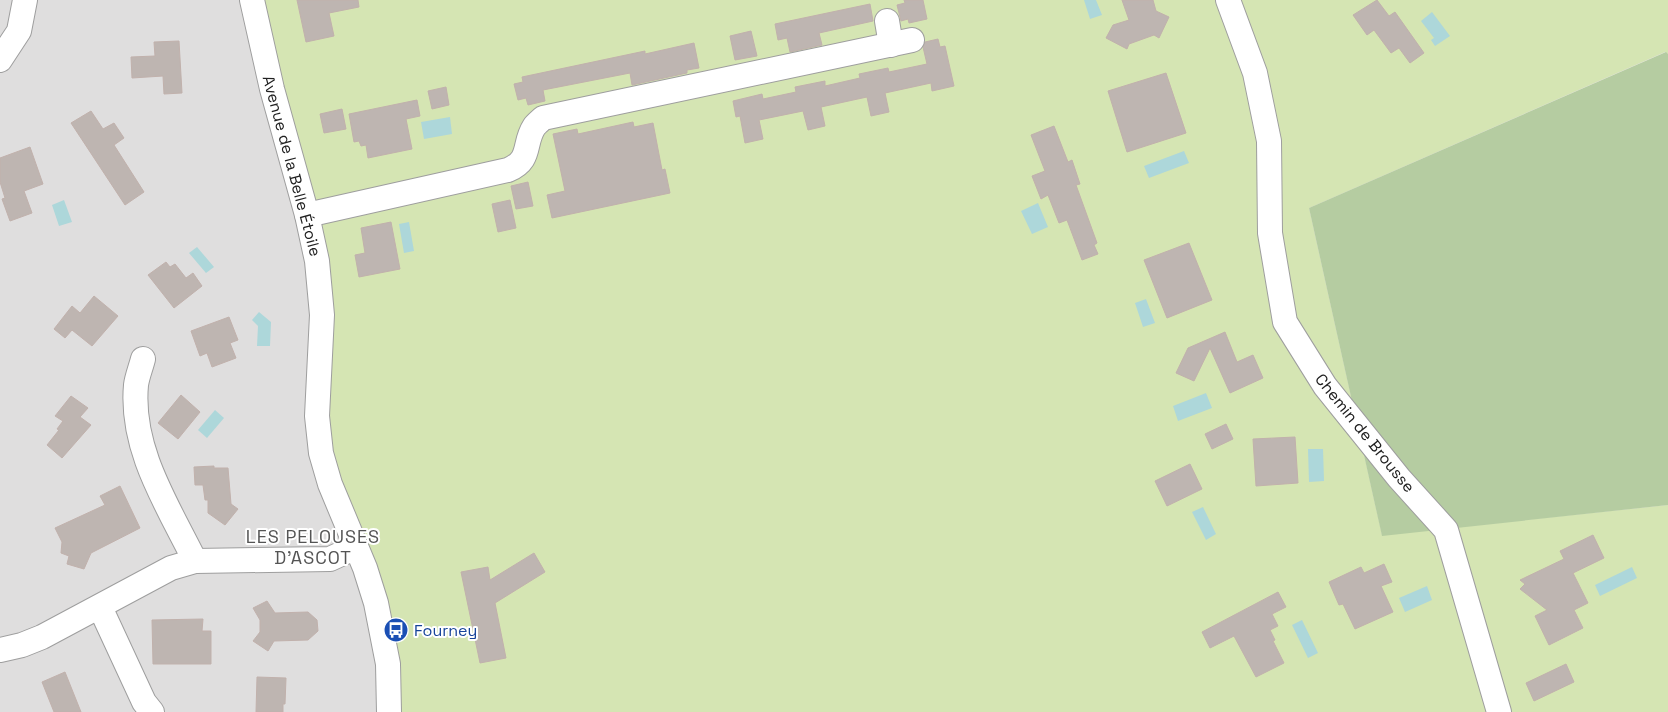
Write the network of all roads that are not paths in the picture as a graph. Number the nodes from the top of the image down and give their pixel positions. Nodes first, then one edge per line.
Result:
1 (25, 0) edge
2 (252, 0) edge
3 (1228, 0) edge
4 (886, 21) dead end
5 (0, 60) edge
6 (307, 215) junction
7 (143, 359) dead end
8 (356, 547) junction
9 (195, 561) junction
10 (100, 608) junction
11 (0, 650) edge
12 (152, 712) edge
13 (390, 712) edge
14 (1499, 712) edge

1 - 5 street
2 - 6 street, Avenue de la Belle Étoile
3 - 14 street, Chemin de Brousse
4 - 6 street
6 - 8 street, Avenue de la Belle Étoile
7 - 9 street
8 - 9 street
8 - 13 street, Avenue de la Belle Étoile
9 - 10 street
10 - 11 street
10 - 12 street

